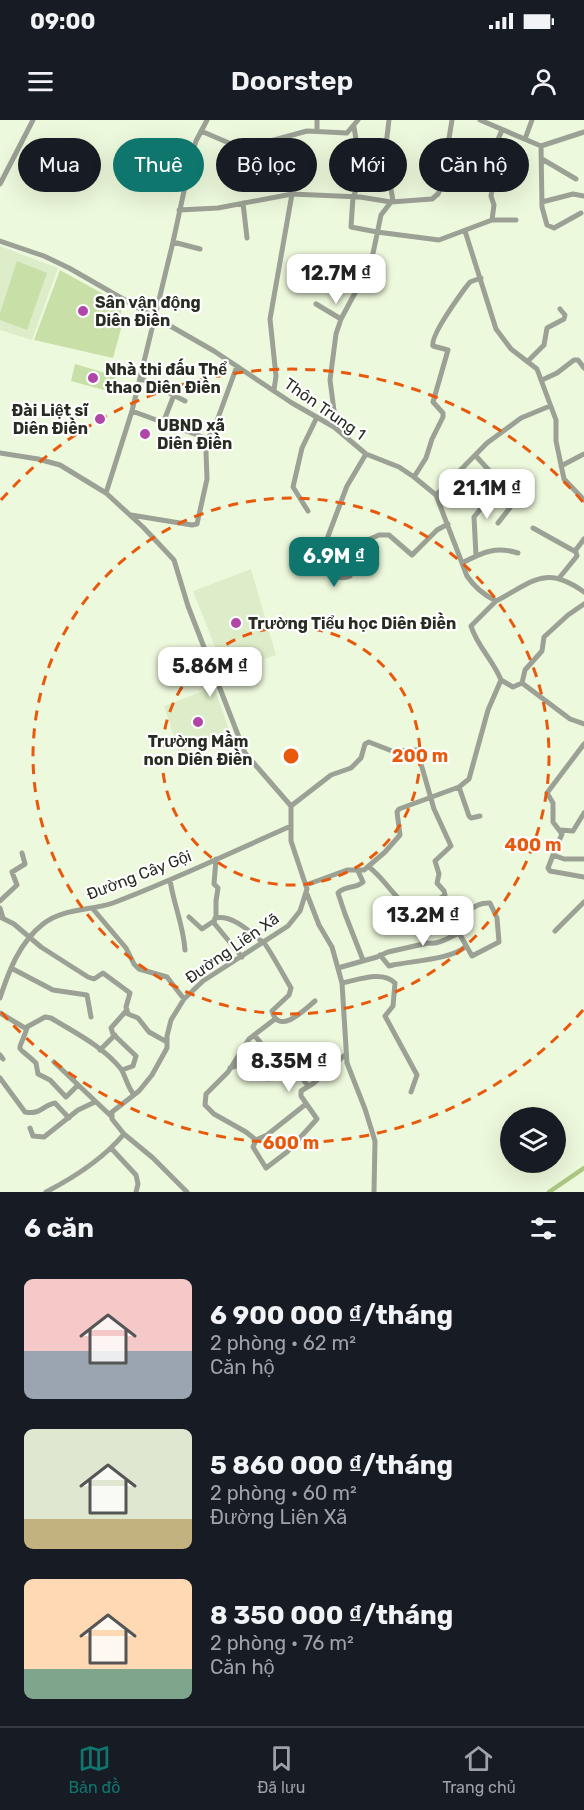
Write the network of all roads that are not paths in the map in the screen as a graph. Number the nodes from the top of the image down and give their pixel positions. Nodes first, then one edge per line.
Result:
1 (33, 120) edge
2 (207, 120) edge
3 (317, 120) edge
4 (358, 120) edge
5 (389, 120) edge
6 (452, 120) edge
7 (480, 120) edge
8 (532, 120) edge
9 (354, 127) junction
10 (317, 130) junction
11 (502, 130) junction
12 (201, 131) junction
13 (584, 132) edge
14 (522, 138) edge
15 (525, 138) edge
16 (529, 141) edge
17 (541, 146) junction
18 (542, 159) junction
19 (576, 179) dead end
20 (0, 183) edge
21 (292, 194) junction
22 (584, 196) edge
23 (352, 197) junction
24 (392, 202) junction
25 (542, 202) junction
26 (243, 203) junction
27 (179, 210) junction
28 (581, 213) dead end
29 (492, 220) junction
30 (516, 220) dead end
31 (465, 231) junction
32 (377, 232) junction
33 (247, 238) dead end
34 (0, 241) edge
35 (173, 242) junction
36 (200, 249) dead end
37 (334, 272) dead end
38 (481, 278) junction
39 (361, 282) junction
40 (316, 304) dead end
41 (560, 309) dead end
42 (154, 318) junction
43 (342, 319) junction
44 (528, 361) junction
45 (237, 366) junction
46 (584, 368) edge
47 (140, 378) junction
48 (542, 380) junction
49 (274, 390) junction
50 (174, 395) junction
51 (185, 401) dead end
52 (550, 406) junction
53 (132, 411) junction
54 (317, 417) junction
55 (163, 423) junction
56 (334, 427) junction
57 (208, 439) junction
58 (0, 453) edge
59 (366, 454) junction
60 (584, 454) edge
61 (475, 455) junction
62 (561, 466) junction
63 (414, 477) junction
64 (503, 486) junction
65 (106, 493) junction
66 (436, 495) junction
67 (584, 500) edge
68 (308, 511) dead end
69 (131, 515) junction
70 (498, 523) dead end
71 (448, 524) junction
72 (533, 528) dead end
73 (584, 539) edge
74 (575, 551) junction
75 (518, 553) dead end
76 (476, 556) junction
77 (462, 563) junction
78 (560, 577) junction
79 (584, 592) edge
80 (496, 601) junction
81 (584, 604) edge
82 (501, 680) junction
83 (522, 683) junction
84 (584, 724) edge
85 (584, 744) edge
86 (459, 787) junction
87 (430, 797) junction
88 (291, 806) junction
89 (584, 813) edge
90 (480, 816) dead end
91 (291, 826) junction
92 (561, 830) junction
93 (22, 853) dead end
94 (553, 855) junction
95 (216, 859) junction
96 (584, 860) edge
97 (369, 867) junction
98 (358, 871) junction
99 (584, 877) edge
100 (170, 880) junction
101 (306, 885) junction
102 (307, 894) junction
103 (0, 901) edge
104 (584, 902) edge
105 (0, 908) edge
106 (93, 909) junction
107 (189, 917) dead end
108 (1, 918) edge
109 (215, 919) junction
110 (555, 931) dead end
111 (459, 933) junction
112 (28, 938) junction
113 (264, 943) junction
114 (466, 946) junction
115 (185, 950) dead end
116 (380, 955) junction
117 (242, 957) junction
118 (363, 960) junction
119 (11, 968) junction
120 (338, 968) junction
121 (342, 983) junction
122 (0, 998) edge
123 (184, 999) junction
124 (315, 1001) dead end
125 (126, 1011) junction
126 (0, 1013) edge
127 (91, 1017) dead end
128 (275, 1019) junction
129 (27, 1028) junction
130 (115, 1035) junction
131 (254, 1035) junction
132 (167, 1042) junction
133 (100, 1050) junction
134 (255, 1052) junction
135 (346, 1054) junction
136 (54, 1062) dead end
137 (230, 1069) junction
138 (122, 1070) junction
139 (0, 1078) edge
140 (78, 1085) junction
141 (308, 1086) junction
142 (411, 1092) dead end
143 (134, 1095) junction
144 (95, 1102) junction
145 (306, 1104) junction
146 (111, 1116) junction
147 (69, 1118) junction
148 (30, 1128) dead end
149 (124, 1134) junction
150 (256, 1140) junction
151 (111, 1148) junction
152 (46, 1192) edge
153 (136, 1192) edge
154 (188, 1192) edge
155 (374, 1192) edge

1 - 20 street
2 - 12 street
3 - 10 street
4 - 9 street
5 - 24 street
6 - 24 street
7 - 11 street
8 - 15 street
9 - 10 street
9 - 23 street
10 - 12 street
11 - 14 street
11 - 29 street
12 - 27 street
13 - 17 street
16 - 17 street
17 - 18 street
18 - 19 street
18 - 25 street
21 - 23 street
21 - 26 street
21 - 49 street
22 - 25 street
23 - 24 street
23 - 32 street
24 - 32 street
25 - 28 street
26 - 27 street
26 - 33 street
27 - 35 street
29 - 30 street
29 - 31 street
31 - 32 street
31 - 38 street
32 - 39 street
34 - 42 street, Thôn Trung 1
35 - 36 street
35 - 42 street
37 - 39 street
38 - 44 street
38 - 63 street
39 - 43 street
40 - 43 street
41 - 44 street
42 - 45 street, Thôn Trung 1
42 - 47 street
43 - 56 street
44 - 48 street
45 - 49 street, Thôn Trung 1
45 - 57 street
46 - 48 street
47 - 50 street
47 - 53 street
48 - 52 street
49 - 54 street, Thôn Trung 1
50 - 51 street
50 - 55 street
52 - 61 street
52 - 62 street
53 - 55 street
53 - 65 street
54 - 56 street, Thôn Trung 1
54 - 68 street
55 - 57 street
56 - 59 street, Thôn Trung 1
57 - 69 street
58 - 65 street
59 - 63 street, Thôn Trung 1
59 - 71 street
60 - 62 street
61 - 64 street
61 - 66 street
62 - 67 street
63 - 66 street, Thôn Trung 1
64 - 70 street
64 - 76 street
65 - 69 street
66 - 71 street, Thôn Trung 1
69 - 88 street
71 - 77 street, Thôn Trung 1
72 - 74 street
73 - 74 street
74 - 78 street
75 - 76 street
76 - 77 street
77 - 80 street, Thôn Trung 1
78 - 79 street
78 - 80 street
80 - 82 street
81 - 83 street
82 - 83 street
82 - 86 street
83 - 84 street
85 - 92 street
86 - 87 street
86 - 90 street
87 - 88 street
87 - 97 street
87 - 97 street
88 - 91 street
89 - 92 street
91 - 95 street, Đường Cây Gội
91 - 101 street
92 - 94 street
93 - 103 street
94 - 96 street
94 - 99 street
95 - 100 street, Đường Cây Gội
95 - 109 street
97 - 98 street
98 - 101 street
98 - 118 street
100 - 106 street, Đường Cây Gội
100 - 115 street
101 - 102 street
102 - 113 street, Đường Liên Xã
102 - 120 street
104 - 110 street
105 - 108 street
106 - 112 street, Đường Cây Gội
106 - 123 street
107 - 109 street
108 - 112 street
109 - 113 street
109 - 117 street
111 - 114 street
111 - 114 street
111 - 116 street
112 - 119 street, Đường Cây Gội
112 - 125 street
113 - 117 street, Đường Liên Xã
113 - 128 street
114 - 116 street
116 - 118 street
117 - 123 street, Đường Liên Xã
118 - 120 street
119 - 122 street, Đường Cây Gội
119 - 127 street
120 - 121 street
121 - 135 street
121 - 142 street
123 - 132 street, Đường Liên Xã
124 - 128 street
125 - 130 street
125 - 132 street
126 - 129 street
128 - 131 street
129 - 133 street
129 - 140 street
130 - 133 street
130 - 138 street
131 - 134 street
131 - 137 street
132 - 143 street, Đường Liên Xã
133 - 138 street
134 - 137 street
134 - 141 street
135 - 141 street
135 - 155 street
136 - 140 street
137 - 150 street
138 - 143 street
139 - 147 street
140 - 144 street
141 - 145 street
143 - 146 street, Đường Liên Xã
144 - 146 street
144 - 147 street
145 - 150 street
145 - 150 street
146 - 149 street
147 - 148 street
149 - 151 street
149 - 154 street
151 - 152 street
151 - 153 street

